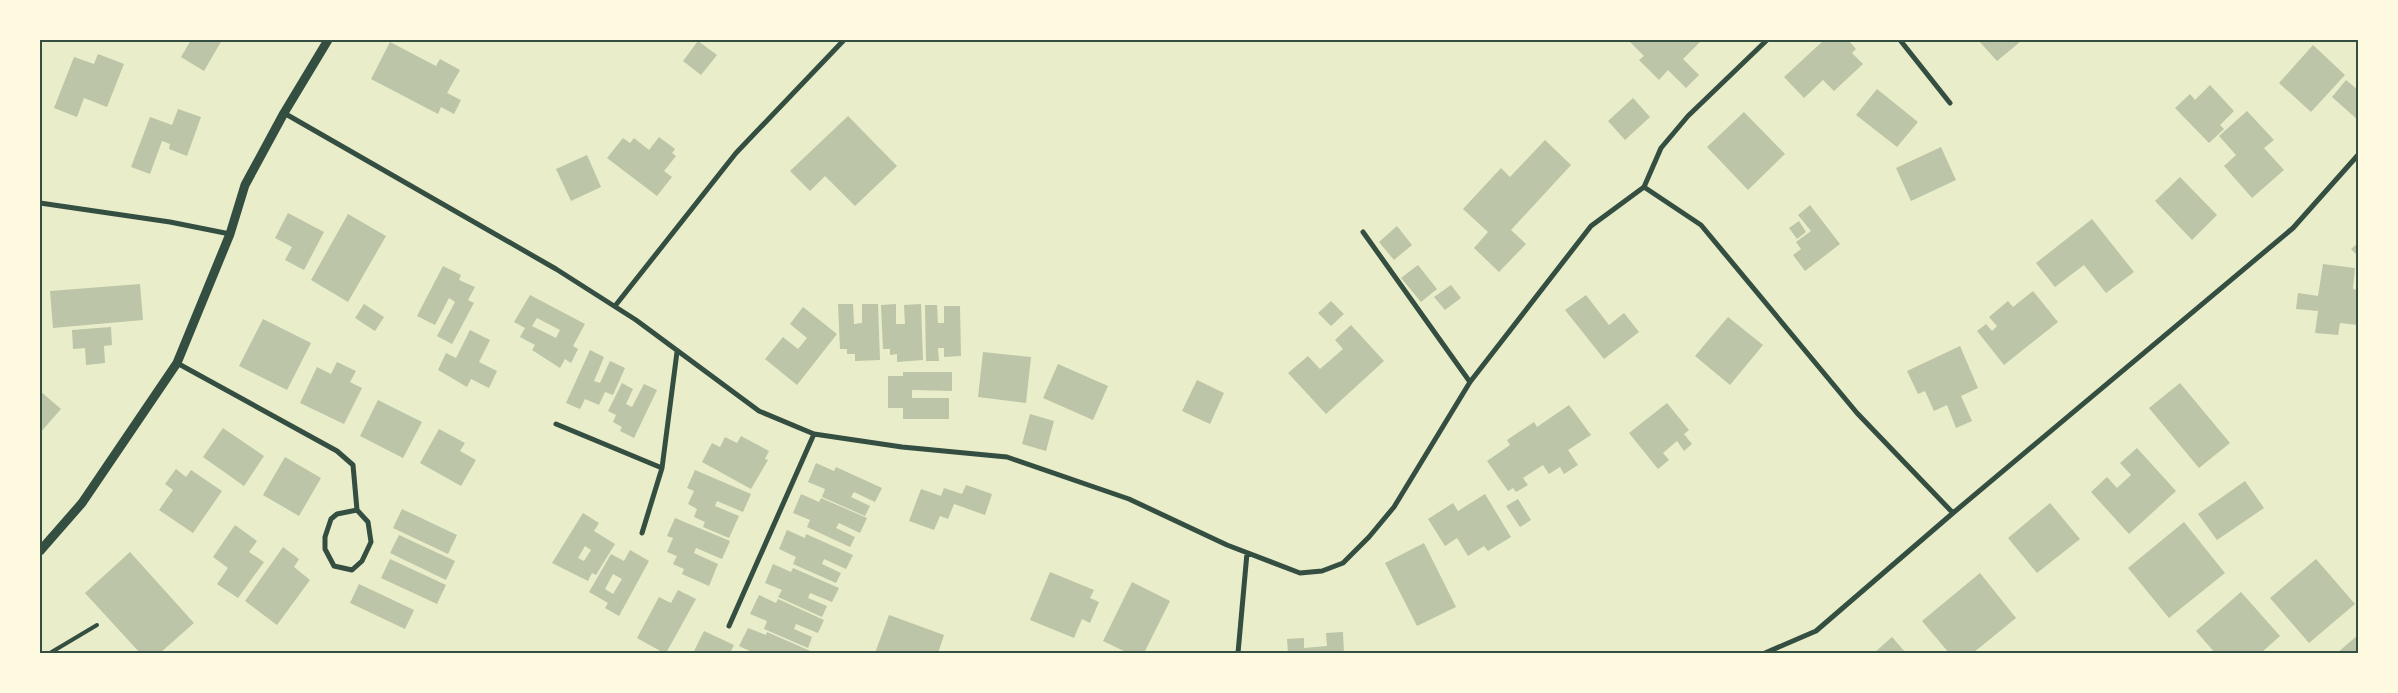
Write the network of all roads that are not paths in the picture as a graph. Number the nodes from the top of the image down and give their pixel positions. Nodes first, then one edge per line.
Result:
1 (328, 40) edge
2 (844, 40) edge
3 (1767, 40) edge
4 (1900, 40) edge
5 (1950, 103) dead end
6 (284, 113) junction
7 (2358, 155) edge
8 (1644, 187) junction
9 (40, 203) edge
10 (1363, 232) dead end
11 (230, 234) junction
12 (615, 306) junction
13 (677, 352) junction
14 (177, 363) junction
15 (1470, 382) junction
16 (556, 424) dead end
17 (814, 434) junction
18 (662, 468) junction
19 (356, 510) junction
20 (1953, 513) junction
21 (642, 533) dead end
22 (40, 551) edge
23 (1247, 553) junction
24 (96, 625) dead end
25 (729, 626) dead end
26 (50, 653) edge
27 (1238, 653) edge
28 (1765, 653) edge

1 - 6 street
2 - 12 street
3 - 8 street
4 - 5 street
6 - 11 street
6 - 12 street
7 - 20 street
8 - 15 street
8 - 20 street
9 - 11 street
10 - 15 street
11 - 14 street
12 - 13 street
13 - 17 street
13 - 18 street
14 - 19 street
14 - 22 street
15 - 23 street
16 - 18 street
17 - 23 street
17 - 25 street
18 - 21 street
19 - 19 street
20 - 28 street
23 - 27 street
24 - 26 lane

